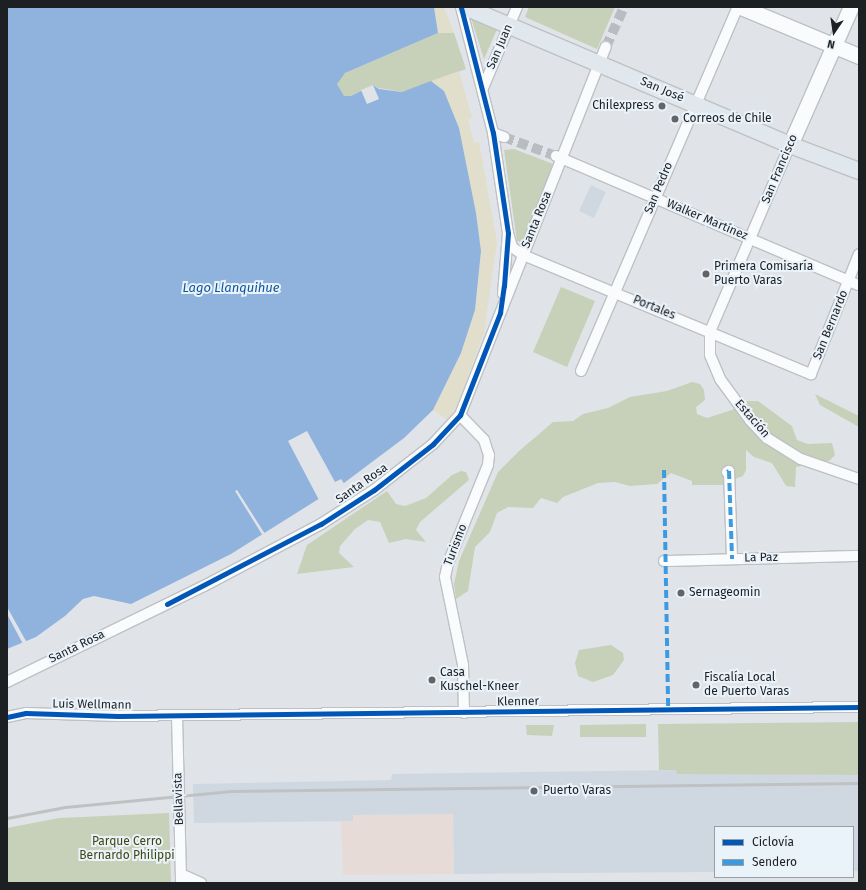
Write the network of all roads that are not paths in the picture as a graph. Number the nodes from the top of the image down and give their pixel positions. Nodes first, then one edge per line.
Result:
1 (460, 7) edge
2 (465, 7) edge
3 (490, 7) edge
4 (738, 7) edge
5 (741, 7) edge
6 (851, 7) edge
7 (513, 17) edge
8 (834, 46) junction
9 (603, 55) junction
10 (859, 56) edge
11 (483, 88) junction
12 (696, 100) junction
13 (493, 133) junction
14 (504, 137) tunnel mouth
15 (792, 140) junction
16 (559, 157) junction
17 (859, 167) edge
18 (859, 171) edge
19 (654, 198) junction
20 (508, 233) junction
21 (750, 239) junction
22 (859, 254) edge
23 (523, 255) junction
24 (849, 280) junction
25 (859, 285) edge
26 (615, 292) junction
27 (500, 313) junction
28 (710, 332) junction
29 (581, 371) dead end
30 (811, 374) joint
31 (460, 415) junction
32 (727, 472) dead end
33 (859, 479) edge
34 (859, 556) edge
35 (732, 559) junction
36 (664, 561) dead end
37 (7, 682) edge
38 (859, 707) edge
39 (464, 713) junction
40 (177, 715) junction
41 (7, 717) edge
42 (181, 878) edge
43 (201, 883) edge

1 - 11 street
2 - 7 main road, San José
3 - 7 main road, San José
4 - 12 street, San Pedro
5 - 8 main road
6 - 8 main road, San Francisco
7 - 9 main road, San José
7 - 11 street, San Juan
8 - 10 main road
8 - 15 main road, San Francisco
9 - 12 main road, San José
9 - 16 street, Santa Rosa
11 - 13 street
12 - 15 main road, San José
12 - 19 street, San Pedro
13 - 14 street
13 - 20 street
15 - 17 main road, San José
15 - 18 main road, San José
15 - 21 street, San Francisco
16 - 19 street, Walker Martínez
16 - 23 street, Santa Rosa
19 - 21 street, Walker Martínez
19 - 26 street, San Pedro
20 - 23 street, Portales
20 - 27 street
21 - 24 street, Walker Martínez
21 - 28 street, San Francisco
22 - 24 street, San Bernardo
23 - 26 street, Portales
23 - 27 street, Santa Rosa
24 - 25 street, Walker Martínez
24 - 30 street, San Bernardo
26 - 28 street, Portales
26 - 29 street, San Pedro
27 - 31 street, Santa Rosa
28 - 30 street, Portales
28 - 33 street, Estación
31 - 37 street, Santa Rosa
31 - 39 street, Turismo
32 - 35 street
34 - 35 street, La Paz
35 - 36 street, La Paz
38 - 39 street, Klenner
39 - 40 street, Klenner
40 - 41 street, Luis Wellmann
40 - 42 street, Bellavista
42 - 43 street

